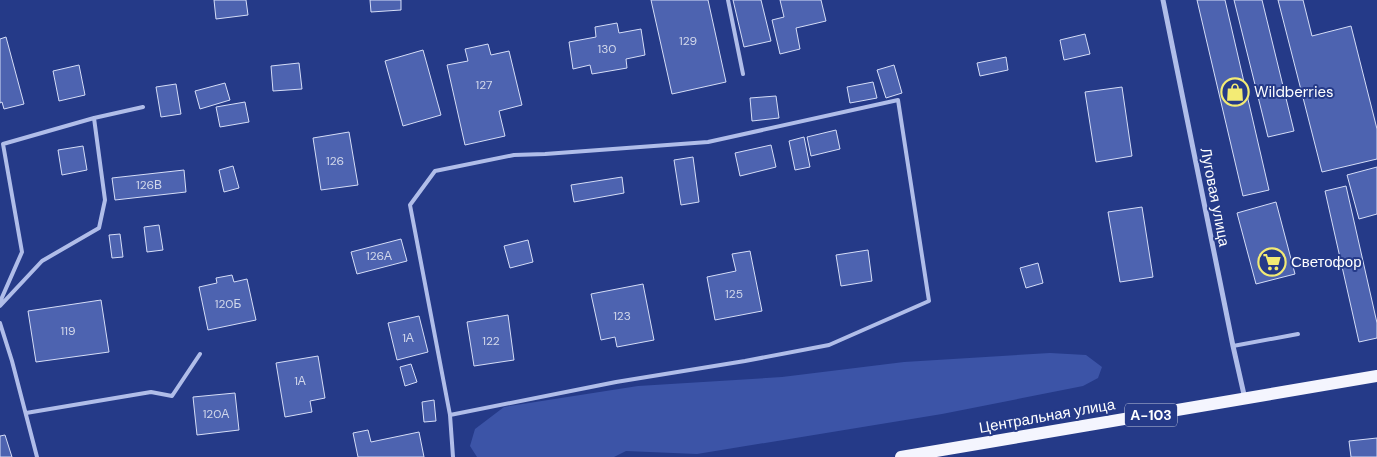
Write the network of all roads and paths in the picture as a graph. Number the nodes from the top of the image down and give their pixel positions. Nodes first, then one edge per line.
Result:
1 (728, 0) edge
2 (1163, 0) edge
3 (743, 74) dead end
4 (143, 107) dead end
5 (94, 118) junction
6 (2, 145) edge
7 (0, 302) edge
8 (0, 306) edge
9 (0, 324) edge
10 (1298, 334) dead end
11 (1233, 346) junction
12 (200, 354) dead end
13 (1377, 376) edge
14 (1245, 399) junction
15 (26, 412) junction
16 (450, 415) junction
17 (37, 457) edge
18 (452, 457) edge
19 (901, 457) edge

1 - 3 lane
2 - 11 street, Луговая улица
4 - 5 lane
5 - 6 lane
5 - 8 lane
6 - 7 lane
9 - 15 lane
10 - 11 lane
11 - 14 street, Луговая улица
12 - 15 lane
13 - 14 main road, Центральная улица / А-103
14 - 19 main road, Центральная улица / А-103
15 - 17 lane
16 - 16 lane
16 - 18 lane

